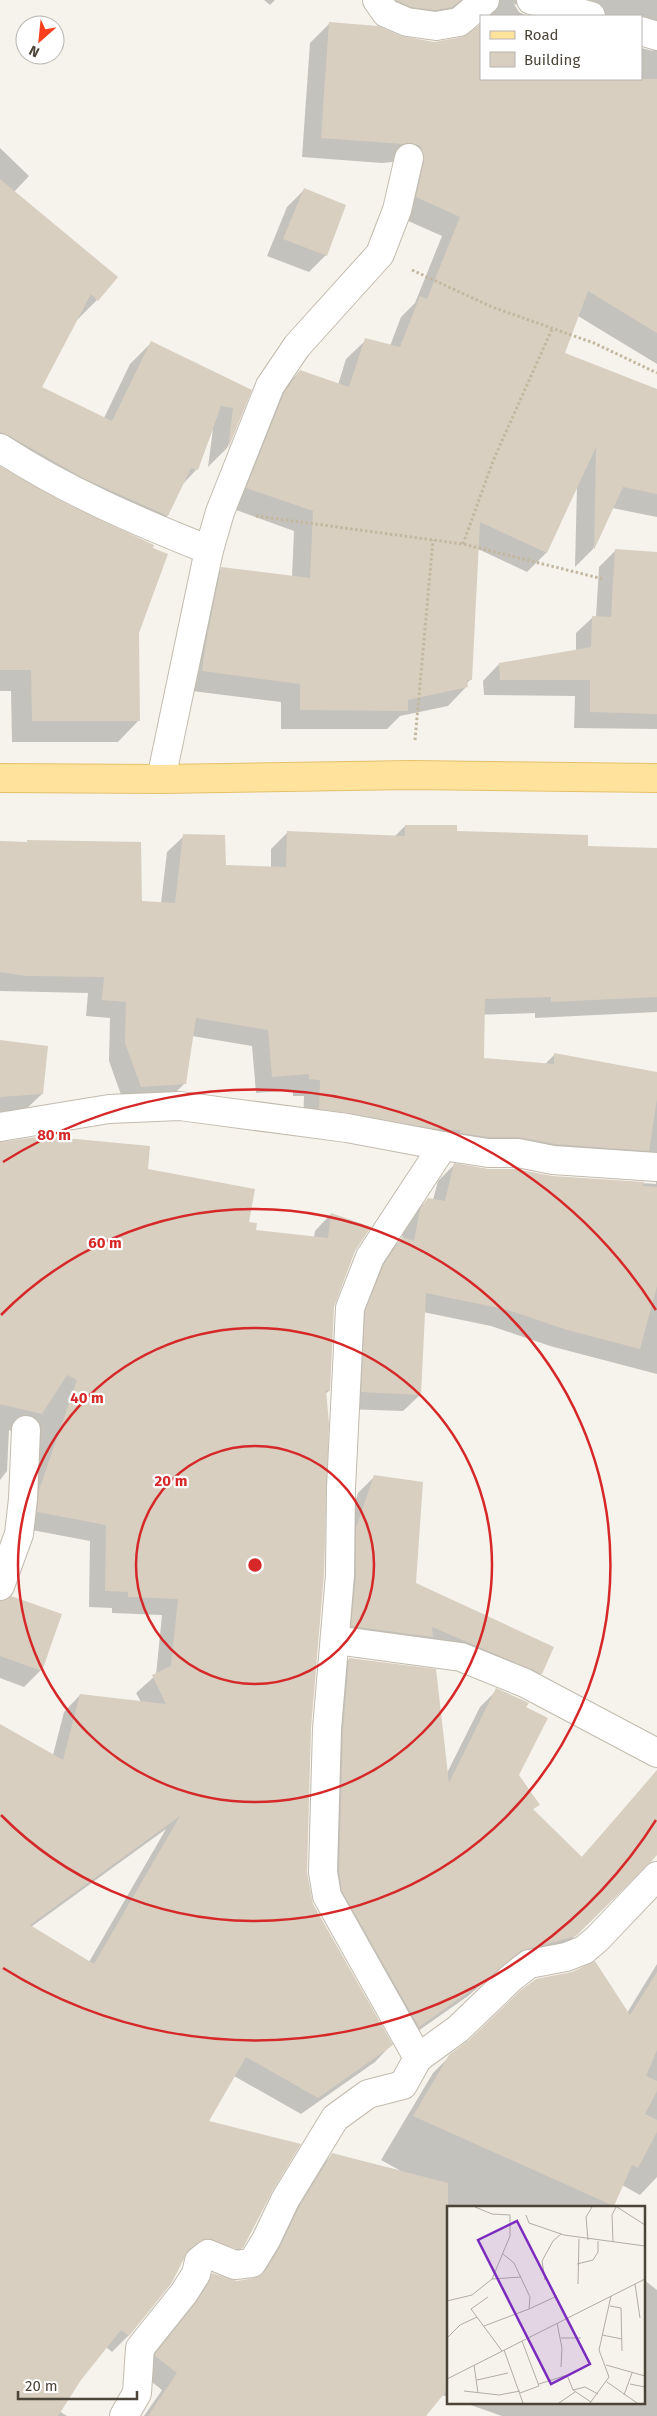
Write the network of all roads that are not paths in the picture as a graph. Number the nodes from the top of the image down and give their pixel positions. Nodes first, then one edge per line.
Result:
1 (377, 0) edge
2 (486, 0) edge
3 (531, 0) edge
4 (587, 15) edge
5 (642, 32) edge
6 (657, 36) edge
7 (409, 158) dead end
8 (0, 448) edge
9 (209, 550) junction
10 (0, 778) edge
11 (657, 778) edge
12 (161, 779) junction
13 (0, 1127) edge
14 (443, 1146) junction
15 (657, 1167) edge
16 (26, 1430) dead end
17 (0, 1586) edge
18 (334, 1640) junction
19 (657, 1753) edge
20 (657, 1876) edge
21 (418, 2058) junction
22 (124, 2416) edge

1 - 2 street
3 - 4 street
5 - 6 street
7 - 9 street
8 - 9 street
9 - 12 street
10 - 12 main road
11 - 12 main road
13 - 14 street
14 - 15 street
14 - 18 street
16 - 17 street
18 - 19 street
18 - 21 street
20 - 21 street
21 - 22 street

